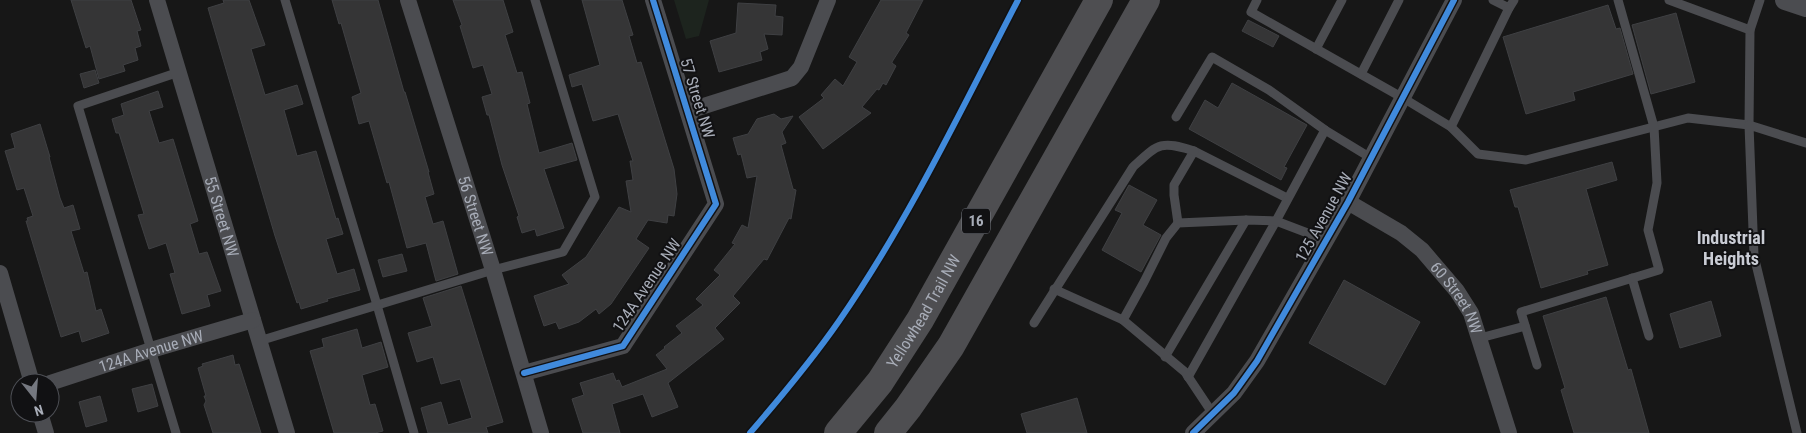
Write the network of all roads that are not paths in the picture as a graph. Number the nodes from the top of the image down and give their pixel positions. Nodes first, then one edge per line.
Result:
1 (157, 0) edge
2 (285, 0) edge
3 (408, 0) edge
4 (535, 0) edge
5 (653, 0) edge
6 (828, 0) edge
7 (1100, 0) edge
8 (1146, 0) edge
9 (1257, 0) edge
10 (1342, 0) edge
11 (1399, 0) edge
12 (1454, 0) edge
13 (1493, 0) edge
14 (1514, 0) edge
15 (1618, 0) edge
16 (1669, 0) edge
17 (1760, 0) edge
18 (1785, 0) edge
19 (1806, 7) edge
20 (1509, 8) junction
21 (1750, 30) junction
22 (1316, 48) junction
23 (179, 72) junction
24 (1361, 74) junction
25 (1403, 98) junction
26 (688, 111) junction
27 (1176, 117) dead end
28 (1749, 125) junction
29 (1451, 127) junction
30 (1654, 127) junction
31 (1325, 130) junction
32 (1806, 142) edge
33 (1194, 151) junction
34 (1371, 158) junction
35 (1287, 198) junction
36 (1348, 202) junction
37 (716, 204) joint
38 (1246, 220) junction
39 (1276, 221) junction
40 (1178, 223) junction
41 (1326, 240) junction
42 (493, 270) junction
43 (0, 273) edge
44 (1632, 278) junction
45 (1054, 289) junction
46 (377, 305) junction
47 (253, 320) junction
48 (1122, 320) junction
49 (1034, 323) dead end
50 (1525, 326) junction
51 (1649, 336) dead end
52 (1480, 338) junction
53 (259, 341) junction
54 (151, 350) junction
55 (1165, 356) junction
56 (1537, 366) dead end
57 (29, 373) edge
58 (524, 373) junction
59 (1188, 377) junction
60 (60, 381) edge
61 (1213, 414) junction
62 (176, 433) edge
63 (287, 433) edge
64 (414, 433) edge
65 (541, 433) edge
66 (838, 433) edge
67 (888, 433) edge
68 (1193, 433) edge
69 (1509, 433) edge
70 (1797, 433) edge

1 - 23 street, 55 Street NW
2 - 46 lane
3 - 42 street, 56 Street NW
4 - 42 lane
5 - 26 street, 57 Street NW
6 - 26 street
7 - 66 highway, Yellowhead Trail NW / 16
8 - 67 highway, 16
9 - 22 lane
10 - 22 lane
11 - 24 lane
12 - 25 street, 125 Avenue NW
13 - 20 lane
14 - 20 lane
15 - 30 lane
16 - 21 lane
17 - 21 lane
18 - 19 street
20 - 29 lane
21 - 28 lane
22 - 24 lane
23 - 47 street, 55 Street NW
23 - 54 lane
24 - 25 lane
25 - 29 lane
25 - 34 street, 125 Avenue NW
26 - 37 street, 57 Street NW
27 - 31 lane
28 - 30 lane
28 - 32 lane
28 - 70 lane
29 - 30 lane
30 - 44 lane
31 - 34 lane
31 - 35 lane
33 - 35 lane
33 - 40 lane
33 - 45 lane
34 - 36 street, 125 Avenue NW
35 - 39 lane
36 - 41 street, 125 Avenue NW
36 - 52 street, 60 Street NW
37 - 58 street, 124A Avenue NW
38 - 39 lane
38 - 40 lane
38 - 55 lane
39 - 41 lane
39 - 59 lane
40 - 48 lane
41 - 61 street, 125 Avenue NW
42 - 46 lane
42 - 58 street, 56 Street NW
43 - 57 street
44 - 50 lane
44 - 51 lane
45 - 48 lane
45 - 49 lane
46 - 53 lane
46 - 64 lane
47 - 53 street, 55 Street NW
47 - 54 street, 124A Avenue NW
48 - 55 lane
50 - 52 lane
50 - 56 lane
52 - 69 street, 60 Street NW
53 - 63 street, 55 Street NW
54 - 60 street, 124A Avenue NW
54 - 62 lane
55 - 59 lane
58 - 65 street, 56 Street NW
59 - 61 lane
61 - 68 street, 125 Avenue NW

